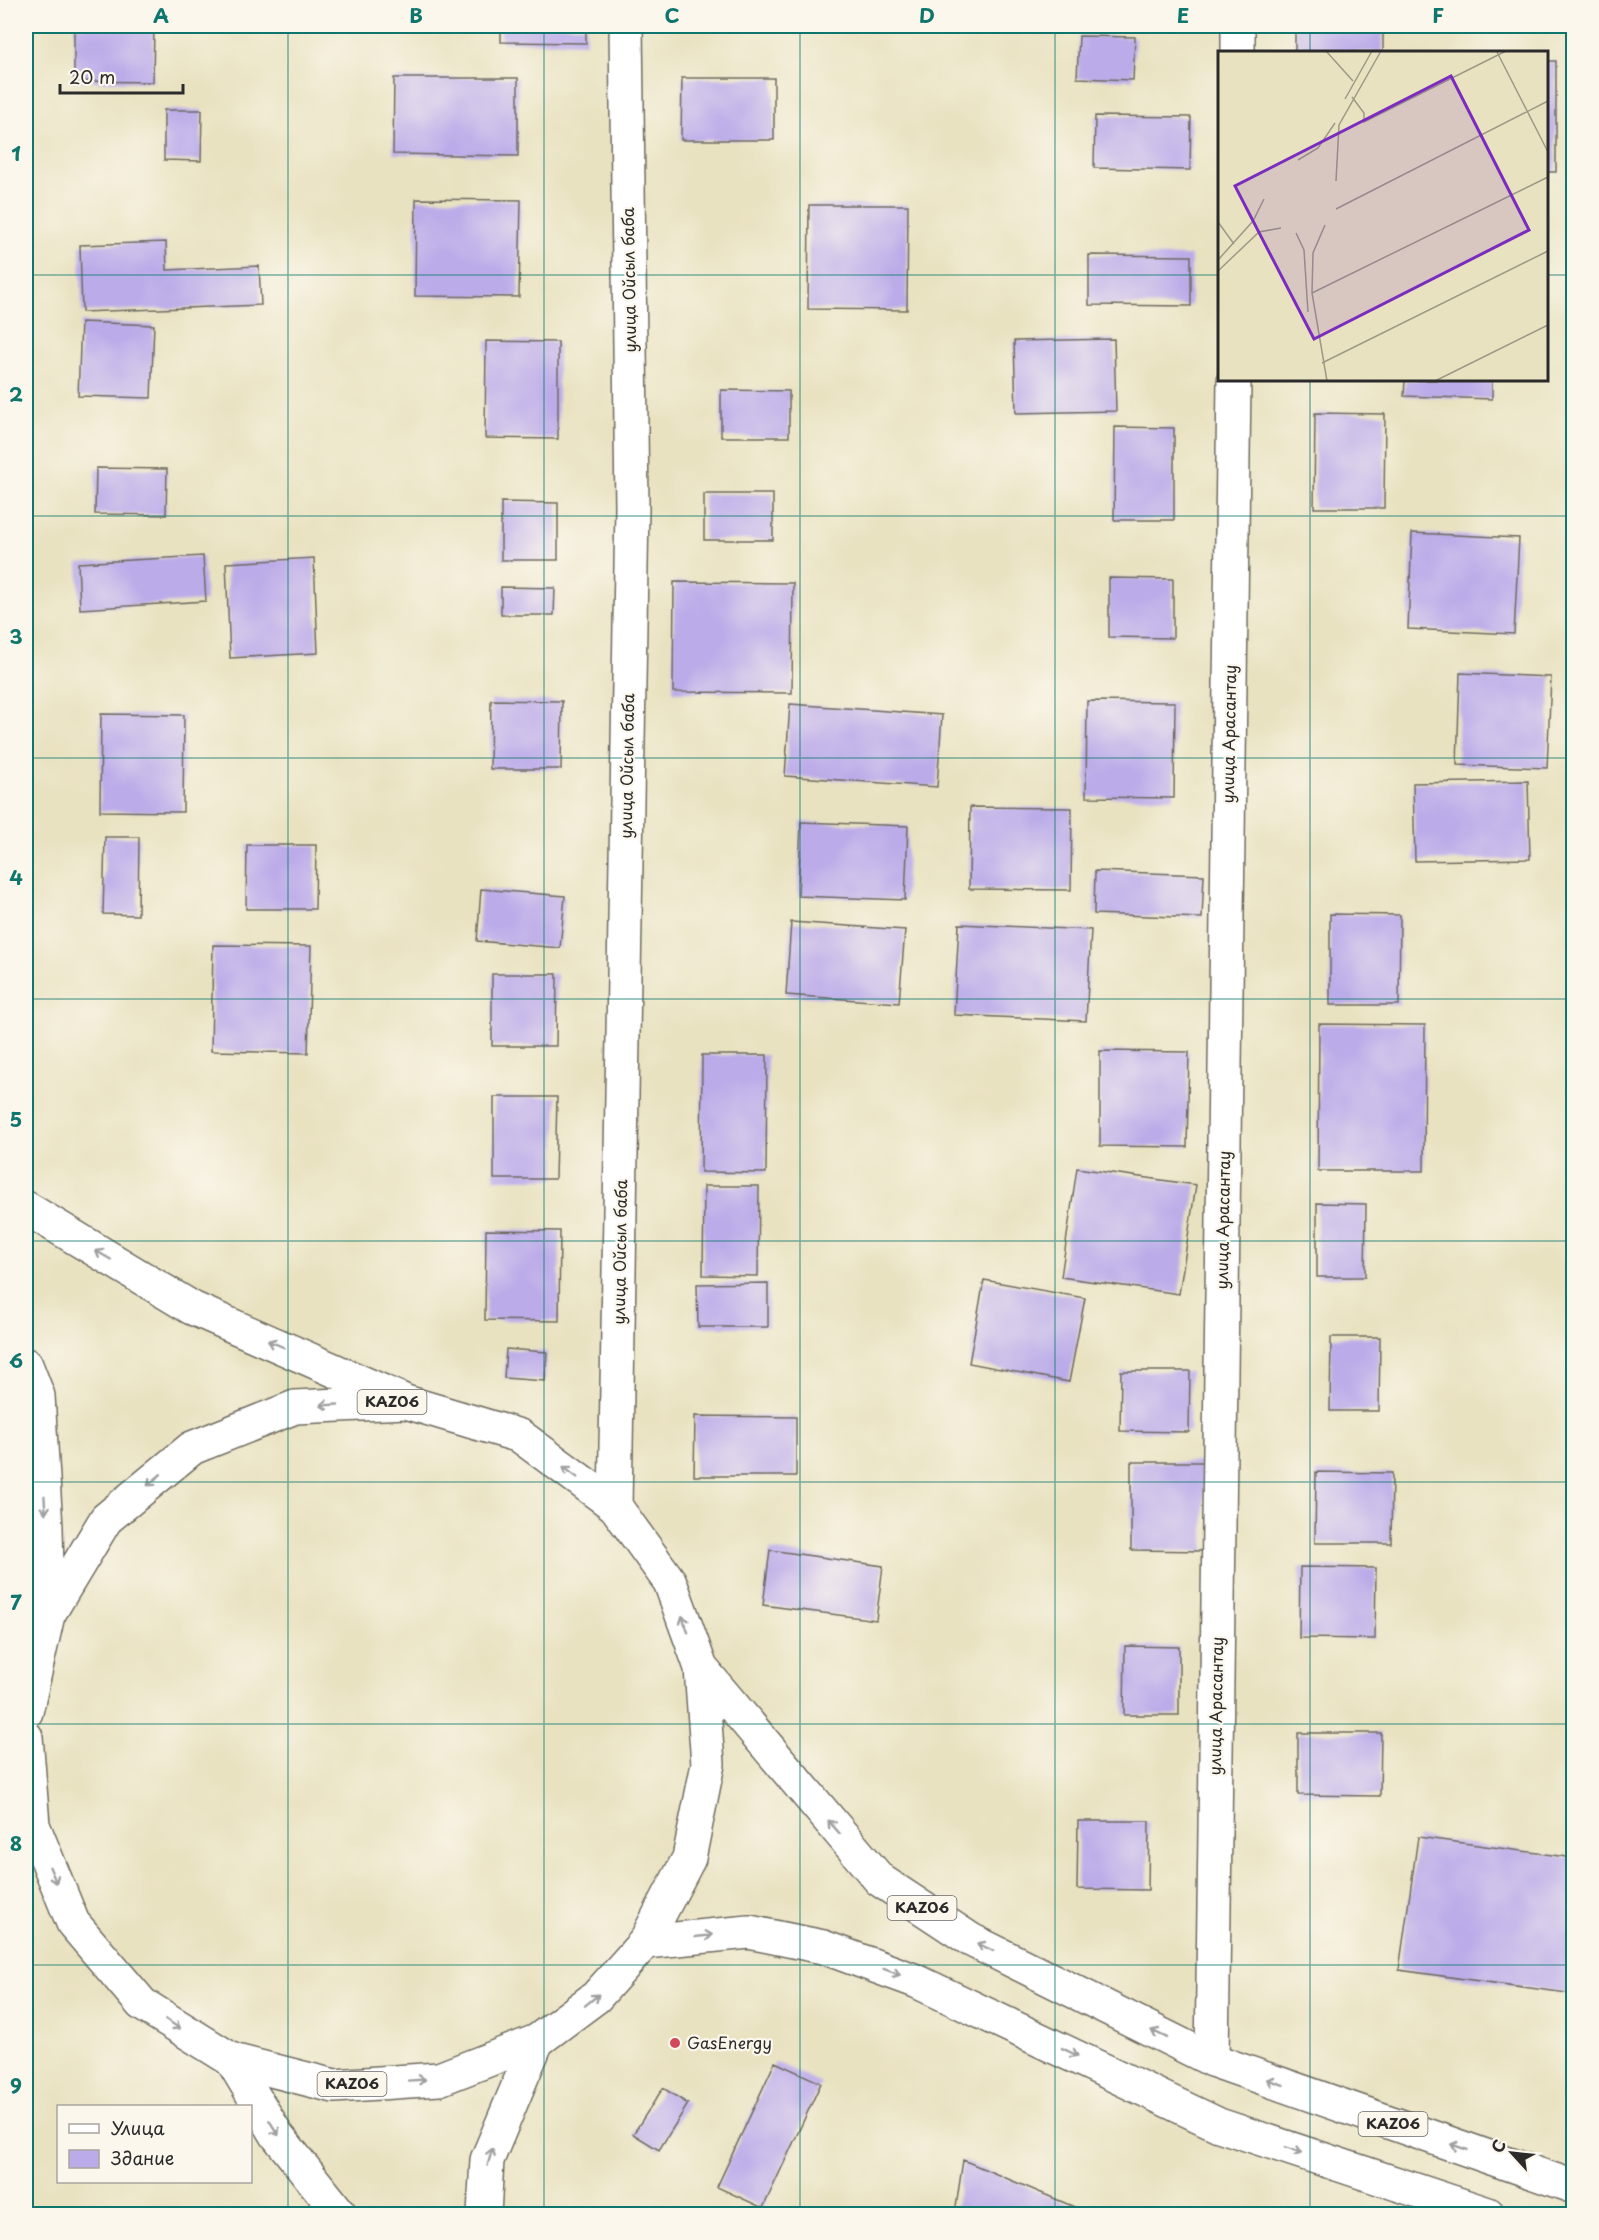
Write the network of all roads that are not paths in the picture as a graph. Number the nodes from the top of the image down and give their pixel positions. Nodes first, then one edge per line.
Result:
1 (626, 26) edge
2 (1238, 26) edge
3 (1238, 51) edge
4 (1234, 381) edge
5 (26, 1208) edge
6 (26, 1365) edge
7 (406, 1401) junction
8 (615, 1506) junction
9 (48, 1615) junction
10 (701, 1668) junction
11 (26, 1712) edge
12 (26, 1737) edge
13 (645, 1942) junction
14 (537, 2041) junction
15 (232, 2060) junction
16 (1212, 2060) junction
17 (1574, 2187) edge
18 (340, 2214) edge
19 (484, 2214) edge
20 (1488, 2214) edge

1 - 8 main road, улица Ойсыл баба
2 - 3 main road
4 - 16 main road, улица Арасантау
7 -> 5 main road, KАZ06
6 -> 9 main road, KАZ06
8 -> 7 main road, KАZ06
7 -> 9 main road, KАZ06
10 -> 8 main road, KАZ06
9 - 11 main road, KАZ06
10 - 13 main road, KАZ06
16 -> 10 main road, KАZ06
12 -> 15 main road, KАZ06
14 -> 13 main road, KАZ06
13 -> 20 main road
15 -> 14 main road, KАZ06
19 -> 14 main road
15 -> 18 main road
17 -> 16 main road, KАZ06

